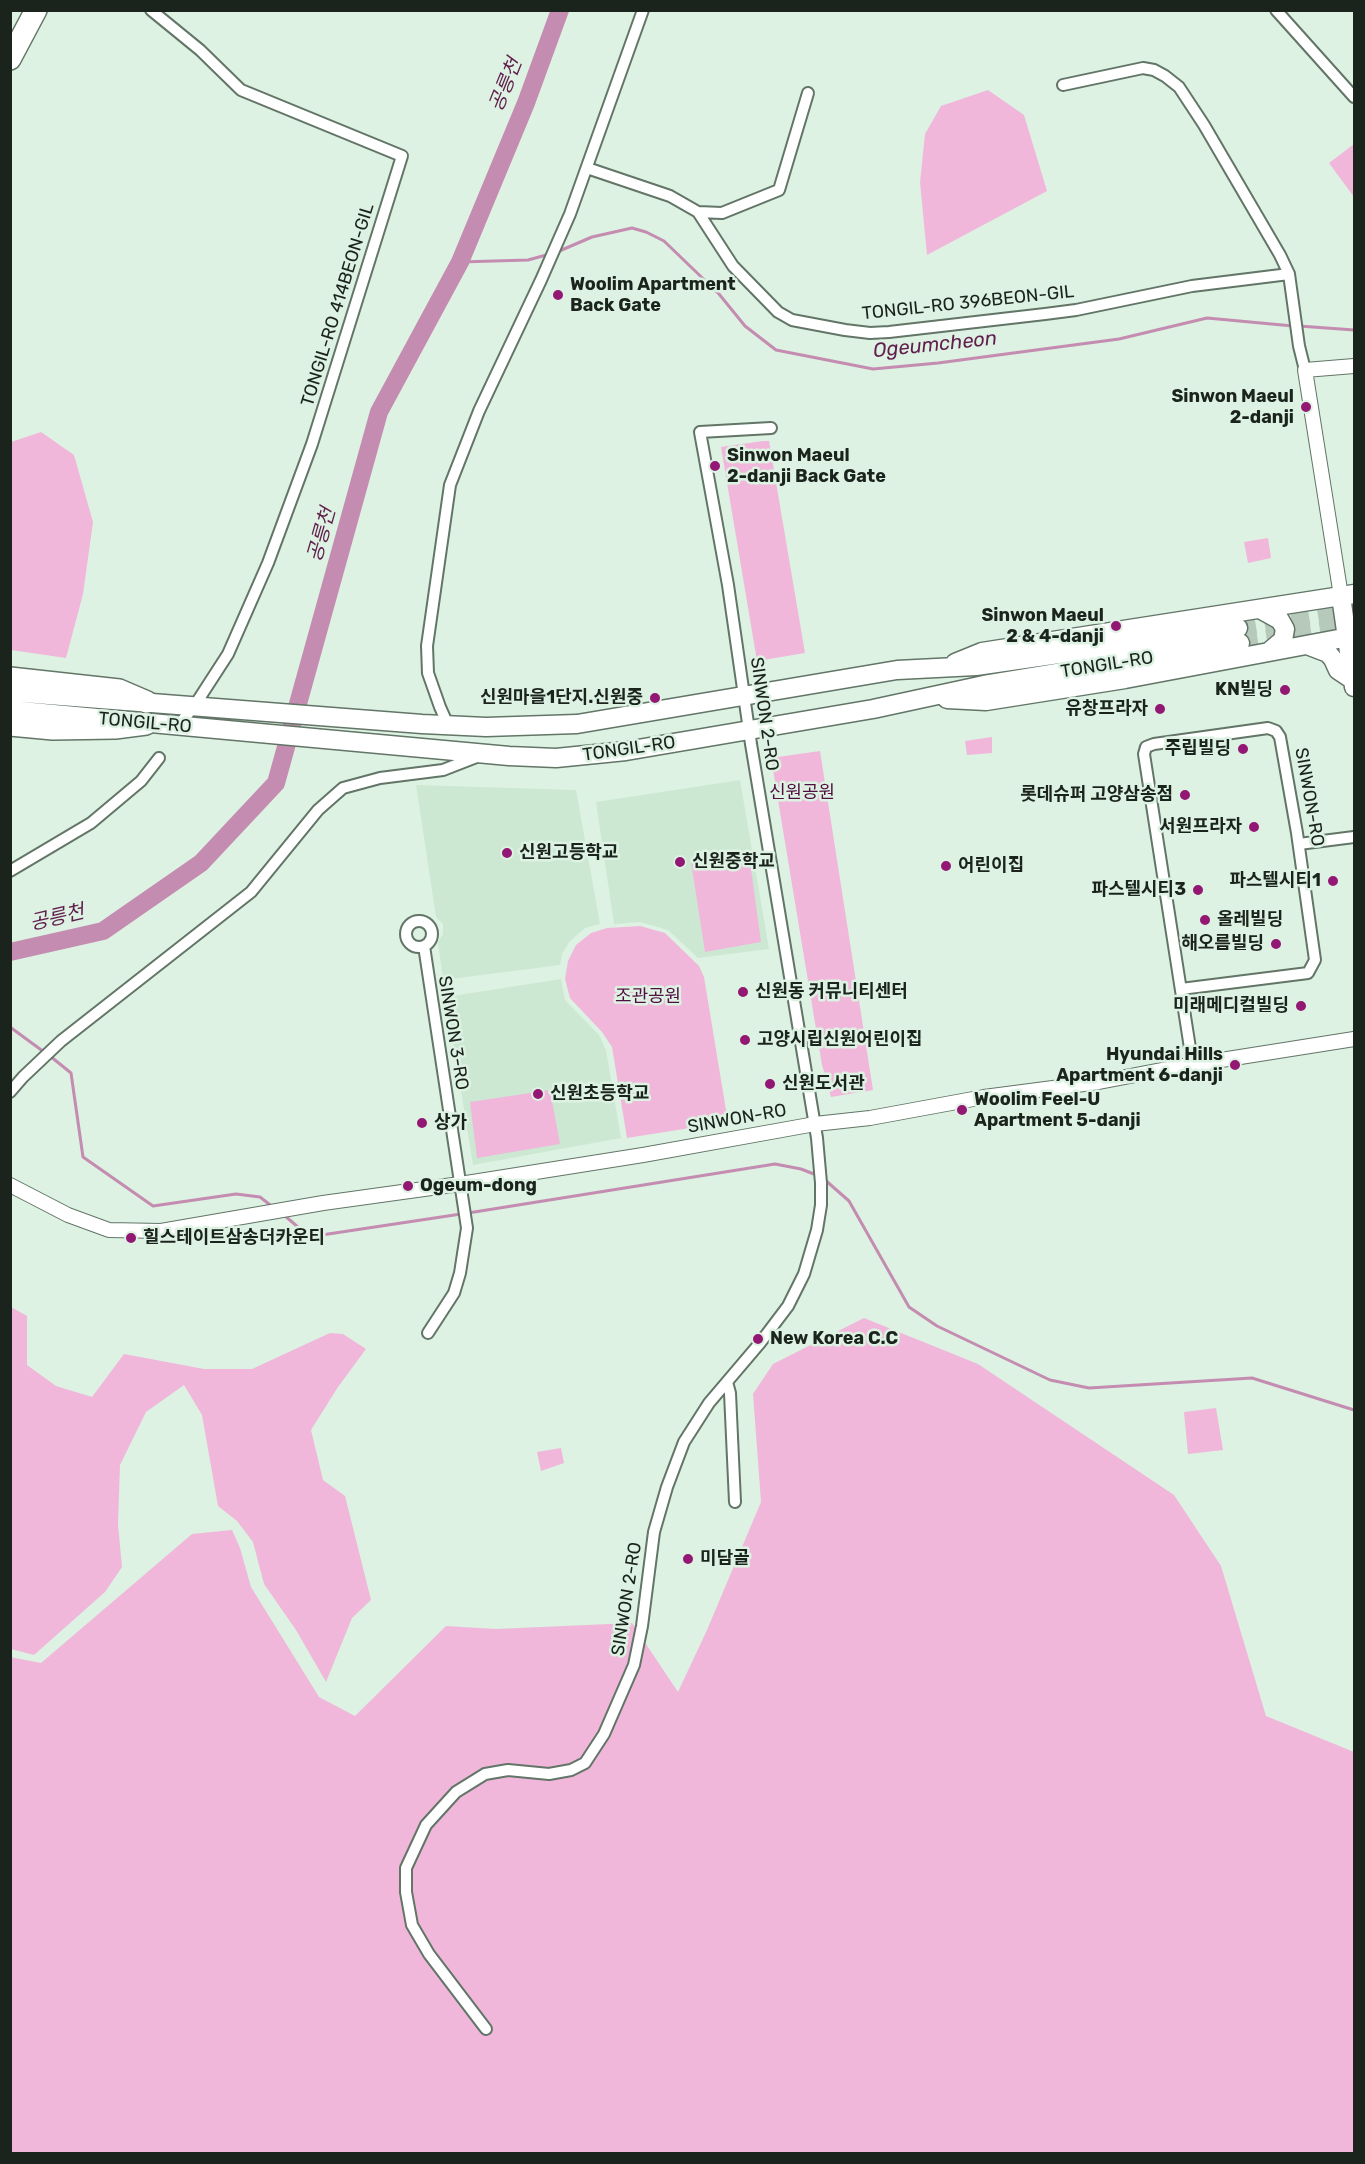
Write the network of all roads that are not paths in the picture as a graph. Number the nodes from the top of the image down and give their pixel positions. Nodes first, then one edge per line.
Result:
1 (27, 10) edge
2 (36, 10) edge
3 (151, 10) edge
4 (643, 10) edge
5 (1276, 10) edge
6 (10, 39) edge
7 (10, 59) edge
8 (1063, 85) dead end
9 (808, 93) dead end
10 (1354, 97) edge
11 (587, 168) junction
12 (698, 212) junction
13 (1289, 274) junction
14 (1354, 366) edge
15 (1305, 370) junction
16 (771, 428) dead end
17 (1348, 595) edge
18 (1260, 609) junction
19 (1351, 637) edge
20 (1307, 645) junction
21 (1271, 650) junction
22 (942, 669) junction
23 (10, 678) edge
24 (1354, 683) edge
25 (10, 692) edge
26 (745, 695) junction
27 (918, 698) junction
28 (147, 702) junction
29 (195, 705) junction
30 (10, 710) edge
31 (146, 724) junction
32 (10, 725) edge
33 (448, 725) junction
34 (178, 726) junction
35 (749, 730) junction
36 (484, 754) junction
37 (159, 758) dead end
38 (1354, 837) edge
39 (1299, 844) junction
40 (10, 871) edge
41 (423, 946) dead end
42 (1181, 989) junction
43 (1354, 1039) edge
44 (1194, 1065) junction
45 (11, 1090) edge
46 (815, 1124) junction
47 (10, 1185) edge
48 (462, 1190) junction
49 (428, 1333) dead end
50 (727, 1382) junction
51 (735, 1502) dead end
52 (486, 2029) dead end

1 - 6 highway
2 - 7 highway
3 - 29 street, TONGIL-RO 414BEON-GIL
4 - 11 street
5 - 10 street
8 - 13 street
9 - 12 street
11 - 12 street, TONGIL-RO 396BEON-GIL
11 - 33 street
12 - 13 street, TONGIL-RO 396BEON-GIL
13 - 15 street
14 - 15 street
15 - 17 street
16 - 26 street, SINWON 2-RO
17 - 18 main road
17 - 19 main road
18 - 21 main road
18 - 22 main road
19 - 20 main road
19 - 24 main road
20 - 21 main road
20 - 24 main road
21 - 27 main road
22 - 26 main road, TONGIL-RO
22 - 27 main road, TONGIL-RO
23 - 28 highway
25 - 28 main road, TONGIL-RO
26 - 33 main road, TONGIL-RO
26 - 35 street, SINWON 2-RO
27 - 35 main road, TONGIL-RO
28 - 29 main road, TONGIL-RO
29 - 33 main road, TONGIL-RO
29 - 34 street, TONGIL-RO 414BEON-GIL
30 - 31 main road, TONGIL-RO
31 - 32 highway
31 - 34 main road, TONGIL-RO
34 - 36 main road, TONGIL-RO
35 - 36 main road, TONGIL-RO
35 - 46 street, SINWON 2-RO
36 - 45 street
37 - 40 street
38 - 39 street
39 - 42 street, SINWON-RO
39 - 42 street, SINWON-RO
41 - 48 street, SINWON 3-RO
42 - 44 street, SINWON-RO
43 - 44 street, SINWON-RO
44 - 46 street, SINWON-RO
46 - 48 street, SINWON-RO
46 - 50 street, SINWON 2-RO
47 - 48 street, SINWON-RO
48 - 49 street, SINWON 3-RO
50 - 51 street
50 - 52 street, SINWON 2-RO

